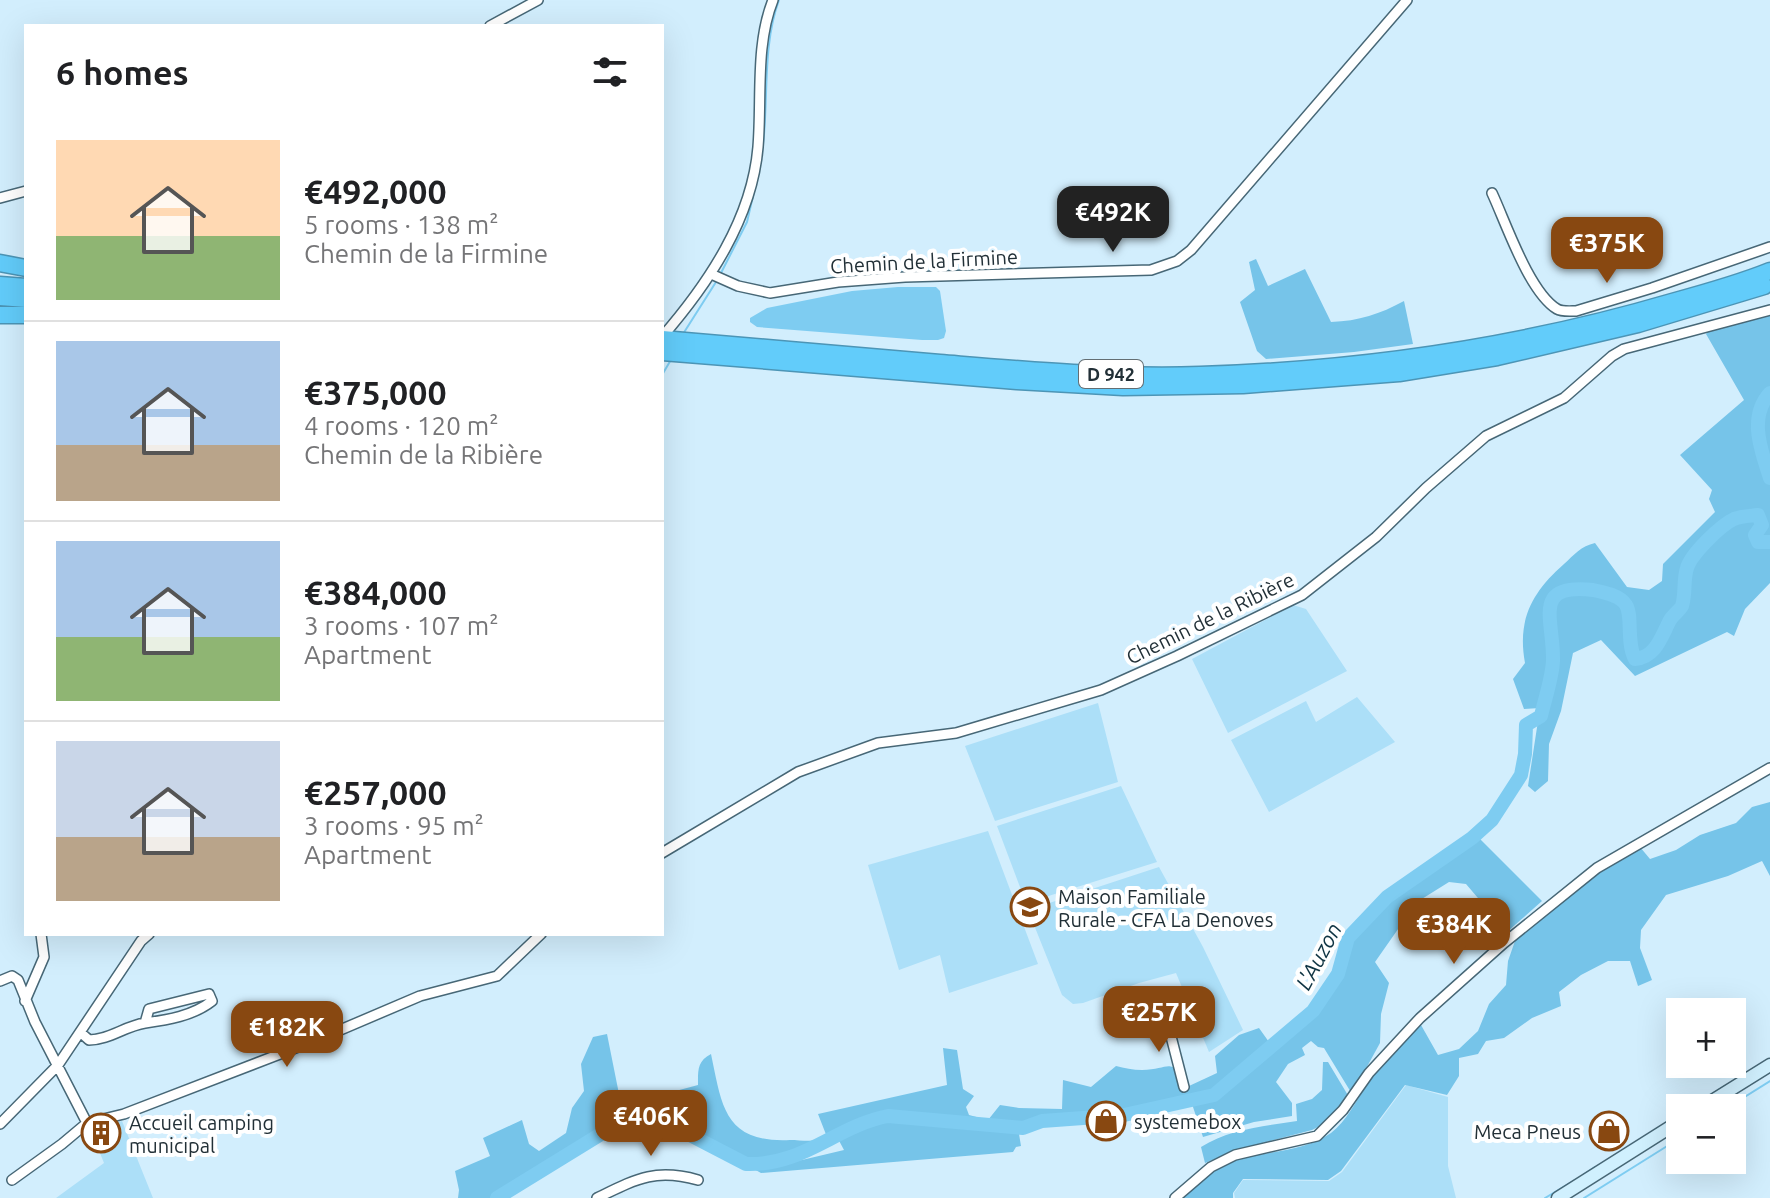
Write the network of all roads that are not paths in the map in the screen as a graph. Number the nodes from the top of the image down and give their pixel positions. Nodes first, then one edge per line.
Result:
1 (538, 0) edge
2 (773, 0) edge
3 (1407, 0) edge
4 (494, 24) edge
5 (24, 192) edge
6 (1492, 193) dead end
7 (0, 198) edge
8 (1770, 247) edge
9 (0, 263) edge
10 (24, 268) edge
11 (1770, 271) edge
12 (711, 274) junction
13 (1770, 283) edge
14 (0, 285) edge
15 (24, 287) edge
16 (0, 297) edge
17 (24, 299) edge
18 (1770, 310) edge
19 (0, 315) edge
20 (24, 315) edge
21 (664, 335) edge
22 (664, 338) edge
23 (664, 352) edge
24 (1770, 768) edge
25 (664, 852) edge
26 (41, 936) edge
27 (148, 936) edge
28 (539, 936) edge
29 (0, 981) edge
30 (25, 1001) junction
31 (1165, 1013) dead end
32 (145, 1023) junction
33 (80, 1032) junction
34 (58, 1065) junction
35 (1770, 1065) edge
36 (1184, 1087) dead end
37 (1723, 1094) edge
38 (87, 1123) junction
39 (0, 1124) edge
40 (1666, 1130) edge
41 (12, 1180) dead end
42 (698, 1180) dead end
43 (611, 1195) edge
44 (597, 1198) edge
45 (1175, 1198) edge
46 (1558, 1198) edge

1 - 4 street
2 - 12 street
3 - 12 street, Chemin de la Firmine
5 - 7 street
6 - 8 street
9 - 10 highway
11 - 22 highway, D 942
12 - 21 street
13 - 23 highway, D 942
14 - 15 highway
16 - 17 highway
18 - 25 street, Chemin de la Ribière
19 - 20 highway
24 - 45 street
26 - 30 street
27 - 33 street
28 - 38 street
29 - 30 street
30 - 34 street
31 - 36 street
32 - 32 street
32 - 33 street
33 - 34 street
34 - 38 street
34 - 39 street
35 - 37 main road
38 - 41 street
40 - 46 main road
42 - 43 street
43 - 44 street

